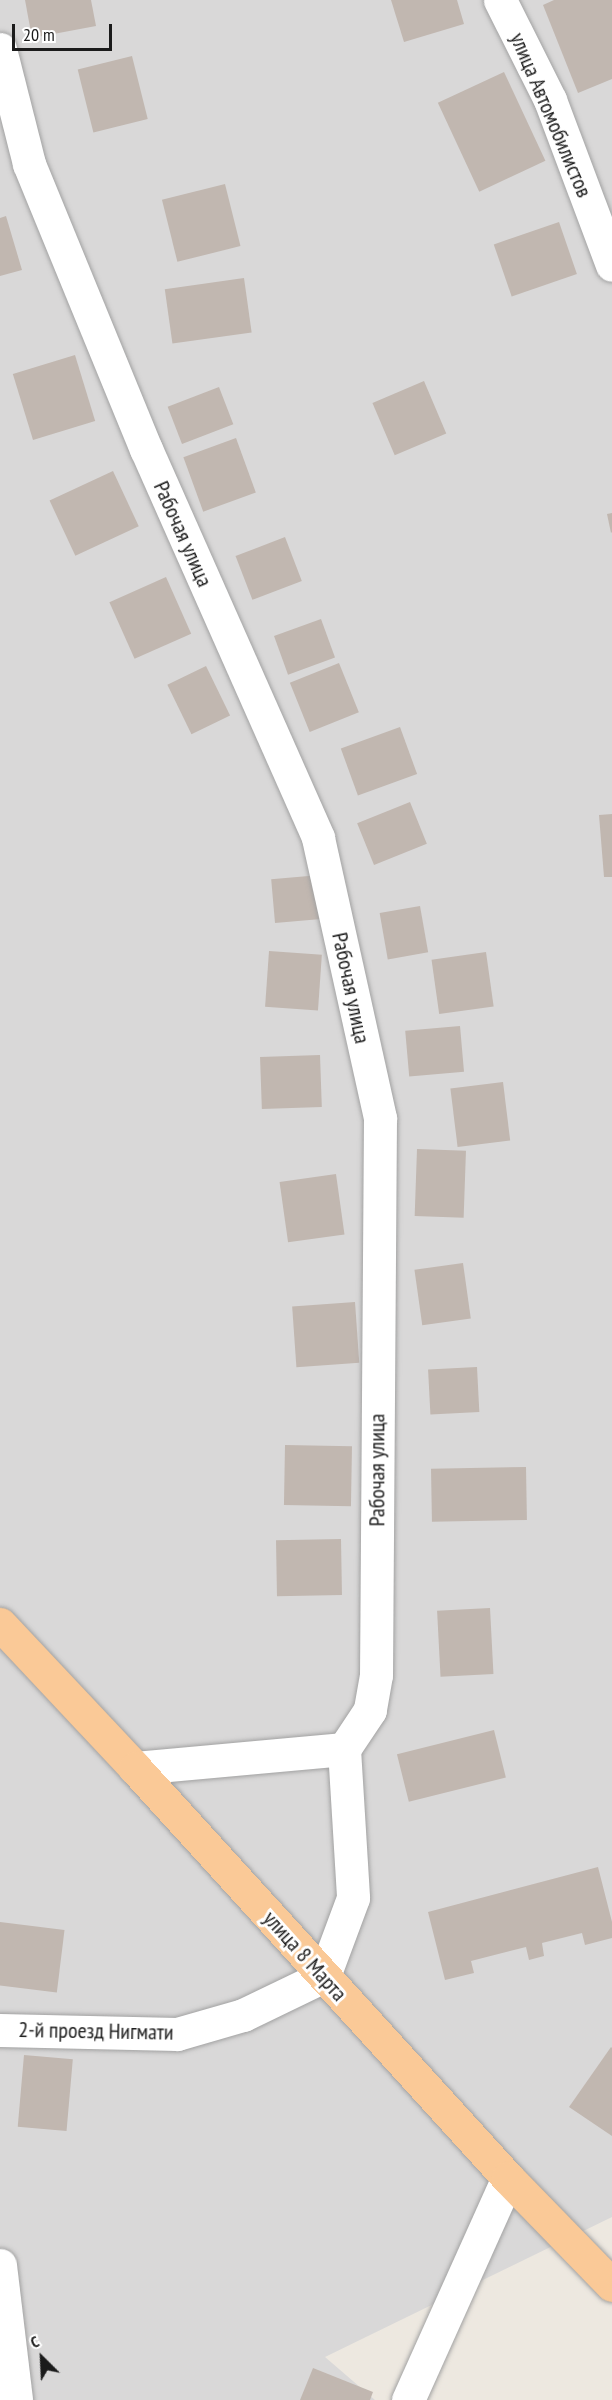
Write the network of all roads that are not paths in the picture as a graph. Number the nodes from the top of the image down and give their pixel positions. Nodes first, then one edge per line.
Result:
1 (500, 0) edge
2 (0, 49) edge
3 (612, 265) edge
4 (0, 1624) edge
5 (344, 1749) junction
6 (135, 1768) junction
7 (324, 1976) junction
8 (0, 2030) edge
9 (508, 2178) junction
10 (0, 2265) edge
11 (612, 2285) edge
12 (16, 2400) edge
13 (408, 2400) edge

1 - 3 street, улица Автомобилистов
2 - 5 street, Рабочая улица
4 - 6 main road, улица 8 Марта
5 - 6 street
5 - 7 street
6 - 7 main road, улица 8 Марта
7 - 8 street, 2-й проезд Нигмати
7 - 9 main road, улица 8 Марта
9 - 11 main road, улица 8 Марта
9 - 13 street
10 - 12 street

